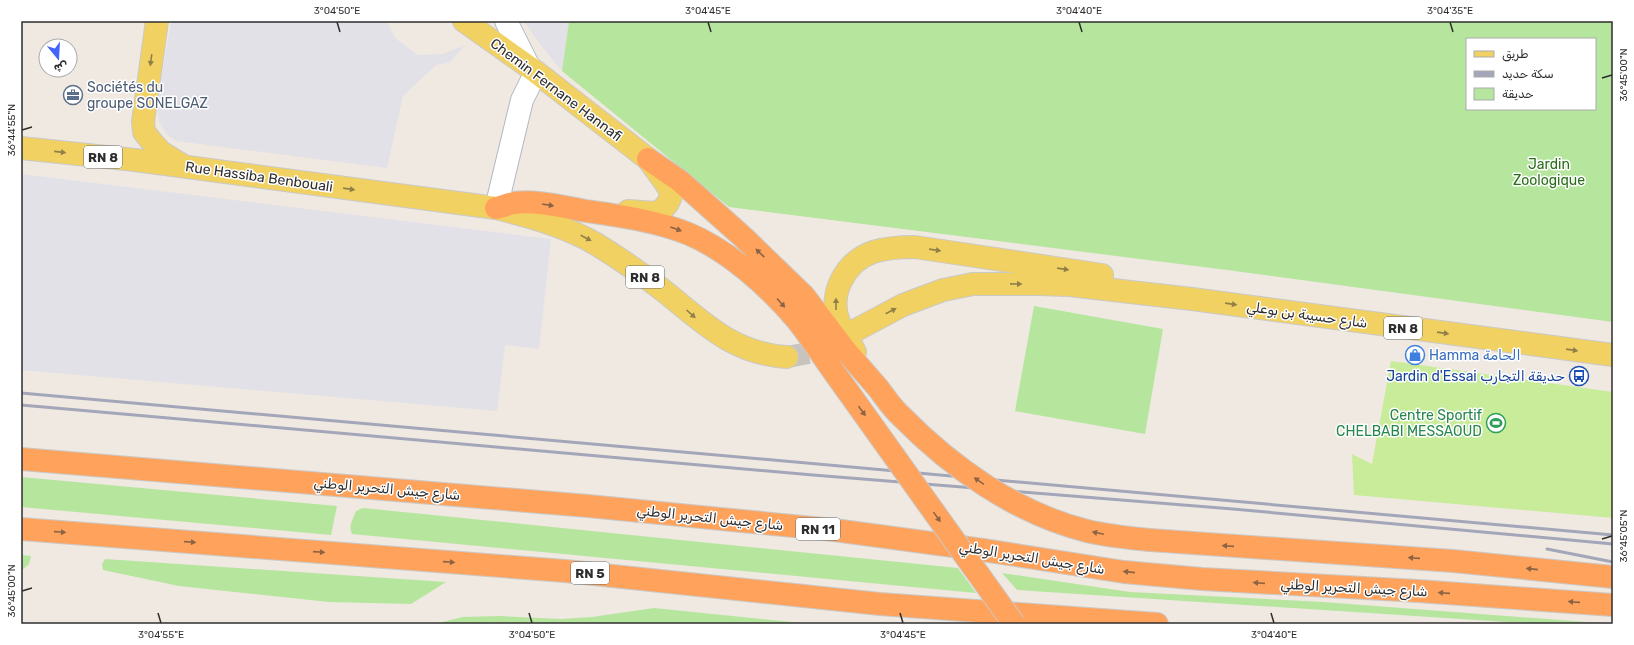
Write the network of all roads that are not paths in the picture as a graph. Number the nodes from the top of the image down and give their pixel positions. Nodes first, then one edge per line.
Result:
1 (157, 21) edge
2 (464, 21) edge
3 (506, 21) edge
4 (532, 69) junction
5 (21, 148) edge
6 (648, 159) junction
7 (186, 167) junction
8 (496, 208) junction
9 (615, 216) junction
10 (1192, 299) junction
11 (856, 330) tunnel mouth
12 (1613, 355) edge
13 (787, 357) tunnel mouth
14 (878, 388) junction
15 (21, 459) edge
16 (21, 529) edge
17 (1613, 577) edge
18 (1613, 605) edge
19 (1014, 624) edge
20 (1158, 624) edge

1 -> 7 main road
2 - 4 main road, Chemin Fernane Hannafi
3 - 4 street
4 - 6 main road, Chemin Fernane Hannafi
4 - 8 street
5 -> 7 main road, Rue Hassiba Benbouali / RN 8
6 - 9 main road, Chemin Fernane Hannafi
14 -> 6 highway
7 -> 8 main road, Rue Hassiba Benbouali / RN 8
8 -> 9 highway
8 -> 13 main road, RN 8
9 -> 19 highway, bridge
11 -> 10 main road
10 -> 12 main road, شارع حسيبة بن بوعلي / RN 8
14 -> 10 main road
17 -> 14 highway, bridge
18 -> 15 highway, شارع جيش التحرير الوطني / RN 11
16 -> 20 highway, RN 5

